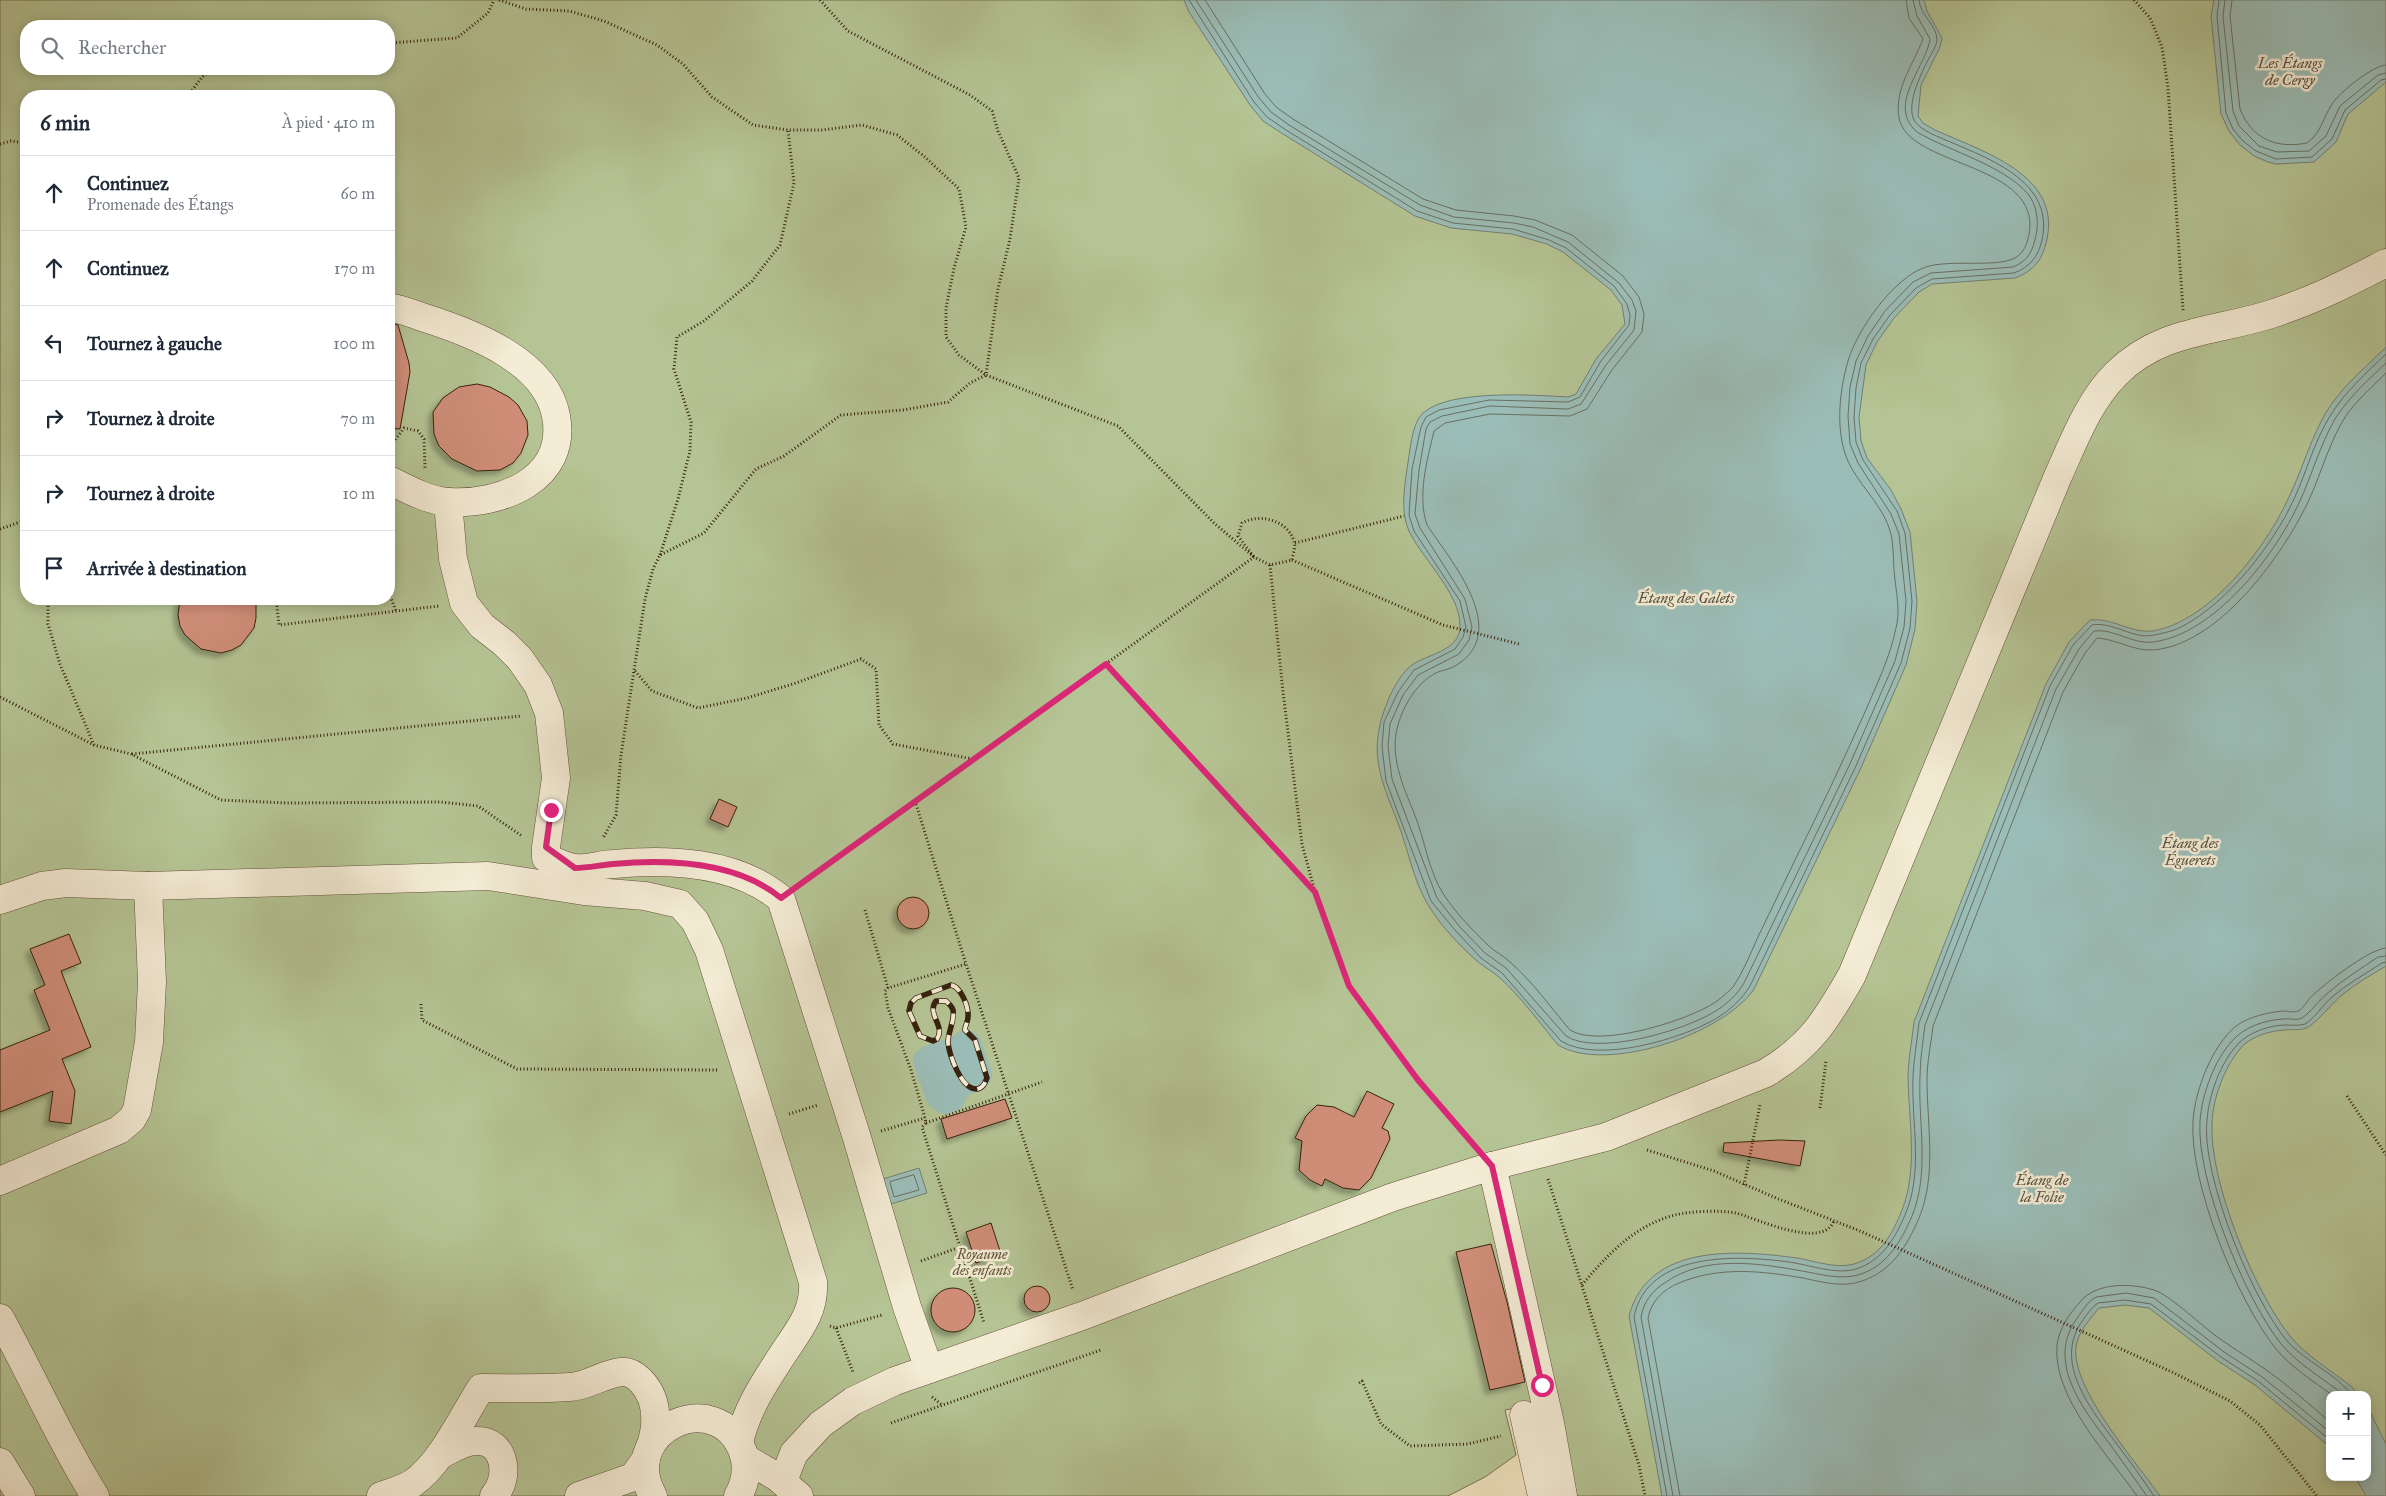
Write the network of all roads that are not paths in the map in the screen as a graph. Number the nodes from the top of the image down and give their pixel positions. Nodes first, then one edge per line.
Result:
1 (2386, 263) edge
2 (395, 310) edge
3 (395, 482) edge
4 (437, 499) junction
5 (148, 886) junction
6 (0, 900) edge
7 (1492, 1166) junction
8 (0, 1181) edge
9 (0, 1318) edge
10 (929, 1369) junction
11 (1525, 1422) road end
12 (742, 1451) junction
13 (649, 1452) junction
14 (440, 1455) junction
15 (0, 1462) edge
16 (793, 1491) edge
17 (21, 1496) edge
18 (95, 1496) edge
19 (381, 1496) edge
20 (494, 1496) edge
21 (579, 1496) edge
22 (653, 1496) edge
23 (739, 1496) edge
24 (1542, 1496) edge
25 (1563, 1496) edge

1 - 7 street
2 - 4 street
3 - 4 street
4 - 10 street
5 - 6 street
5 - 8 street
5 - 12 street
7 - 10 street
7 - 25 street
9 - 18 street
10 - 16 street
11 - 24 street
12 - 13 street
12 - 16 street
12 - 23 street
13 - 14 street
13 - 21 street
13 - 22 street
14 - 19 street
14 - 20 street
15 - 17 street
16 - 23 street

